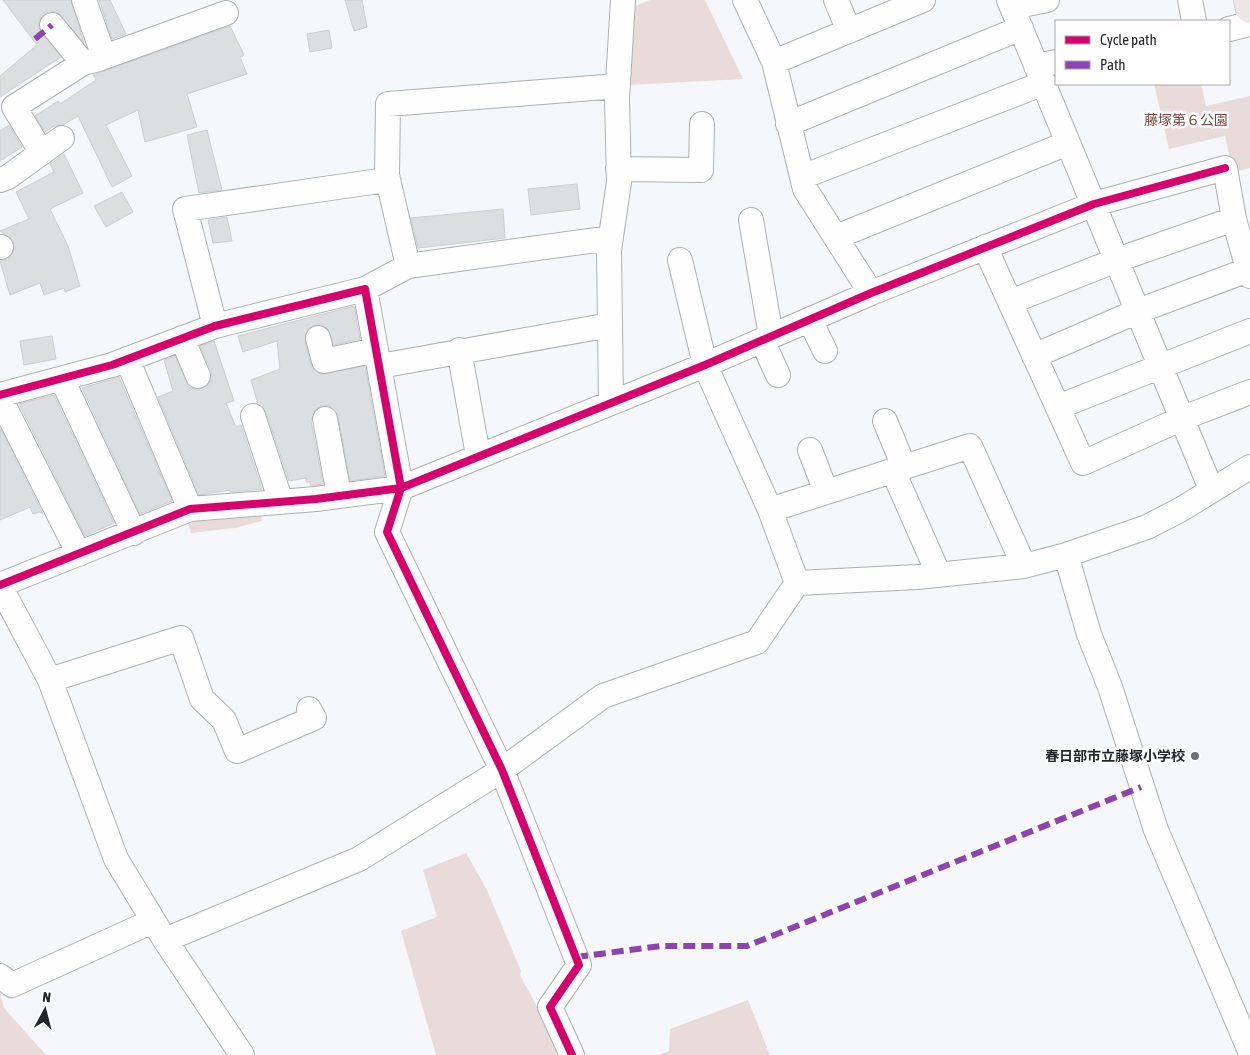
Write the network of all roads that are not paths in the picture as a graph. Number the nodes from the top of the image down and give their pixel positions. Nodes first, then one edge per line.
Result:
1 (84, 0) edge
2 (624, 0) edge
3 (745, 0) edge
4 (836, 0) edge
5 (923, 0) edge
6 (1047, 0) edge
7 (1190, 0) edge
8 (1248, 0) edge
9 (1250, 9) edge
10 (1014, 11) edge
11 (226, 13) dead end
12 (1194, 20) edge
13 (1250, 24) edge
14 (52, 25) dead end
15 (1230, 29) edge
16 (849, 31) junction
17 (94, 60) junction
18 (774, 62) junction
19 (1045, 70) edge
20 (618, 86) junction
21 (702, 124) dead end
22 (788, 124) junction
23 (62, 138) dead end
24 (1068, 143) junction
25 (42, 153) junction
26 (618, 169) junction
27 (386, 175) junction
28 (802, 177) junction
29 (0, 180) edge
30 (1094, 204) junction
31 (1234, 219) junction
32 (751, 220) dead end
33 (836, 237) junction
34 (611, 238) junction
35 (985, 248) junction
36 (680, 260) dead end
37 (1117, 260) junction
38 (408, 266) junction
39 (1249, 273) edge
40 (365, 290) junction
41 (871, 293) junction
42 (1010, 302) junction
43 (1138, 311) junction
44 (810, 320) junction
45 (610, 325) junction
46 (215, 326) junction
47 (1250, 331) edge
48 (182, 338) junction
49 (318, 338) dead end
50 (767, 338) junction
51 (459, 350) junction
52 (825, 350) dead end
53 (1034, 356) junction
54 (378, 358) junction
55 (128, 359) junction
56 (704, 365) junction
57 (1161, 366) junction
58 (198, 376) dead end
59 (778, 376) dead end
60 (62, 379) junction
61 (1250, 392) edge
62 (0, 397) edge
63 (612, 403) junction
64 (1058, 408) junction
65 (253, 416) dead end
66 (1182, 418) junction
67 (325, 419) dead end
68 (885, 421) dead end
69 (810, 450) dead end
70 (478, 455) junction
71 (1250, 467) edge
72 (898, 469) junction
73 (401, 488) junction
74 (1211, 489) junction
75 (826, 492) junction
76 (339, 495) junction
77 (281, 502) junction
78 (190, 510) junction
79 (770, 510) junction
80 (134, 533) junction
81 (79, 554) junction
82 (1066, 555) junction
83 (1024, 566) junction
84 (939, 575) junction
85 (797, 583) junction
86 (0, 586) edge
87 (50, 680) junction
88 (309, 709) dead end
89 (502, 770) junction
90 (159, 931) junction
91 (0, 976) edge
92 (1250, 1052) edge
93 (242, 1055) edge
94 (572, 1055) edge

1 - 17 street
2 - 20 street
3 - 18 street
4 - 16 street
5 - 16 street
6 - 10 street
7 - 12 street
8 - 9 main road
10 - 19 street
10 - 22 street
11 - 17 street
13 - 15 street
14 - 17 street
16 - 18 street
17 - 25 street
18 - 22 street
19 - 24 street
19 - 28 street
20 - 26 street
20 - 27 street
21 - 26 street
22 - 28 street
23 - 25 street
24 - 30 street
24 - 33 street
25 - 29 street
26 - 34 street
27 - 38 street
27 - 46 street
28 - 33 street
30 - 31 street
30 - 35 street
30 - 37 street
31 - 37 street
31 - 39 street
32 - 50 street
33 - 41 street
34 - 38 street
34 - 45 street
35 - 41 street
35 - 42 street
36 - 56 street
37 - 42 street
37 - 43 street
38 - 40 street
39 - 43 street
40 - 46 street
40 - 54 street
41 - 44 street
42 - 53 street
43 - 53 street
43 - 57 street
44 - 50 street
44 - 52 street
45 - 51 street
45 - 63 street
46 - 48 street
47 - 57 street
48 - 55 street
48 - 58 street
49 - 54 street
50 - 56 street
50 - 59 street
51 - 54 street
51 - 70 street
53 - 64 street
54 - 73 street
55 - 60 street
55 - 78 street
56 - 63 street
56 - 79 street
57 - 64 street
57 - 66 street
60 - 62 street
60 - 80 street
61 - 66 street
62 - 81 street
63 - 70 street
64 - 66 street
65 - 77 street
66 - 74 street
67 - 76 street
68 - 72 street
69 - 75 street
70 - 73 street
71 - 74 street
72 - 75 street
72 - 83 street
72 - 84 street
73 - 76 street
73 - 89 street
74 - 82 street
75 - 79 street
76 - 77 street
77 - 78 street
78 - 80 street
79 - 85 street
80 - 81 street
81 - 86 street
82 - 83 street
82 - 92 street
83 - 84 street
84 - 85 street
85 - 89 street
86 - 87 street
87 - 88 street
87 - 90 street
89 - 90 street
89 - 94 street
90 - 91 street
90 - 93 street

